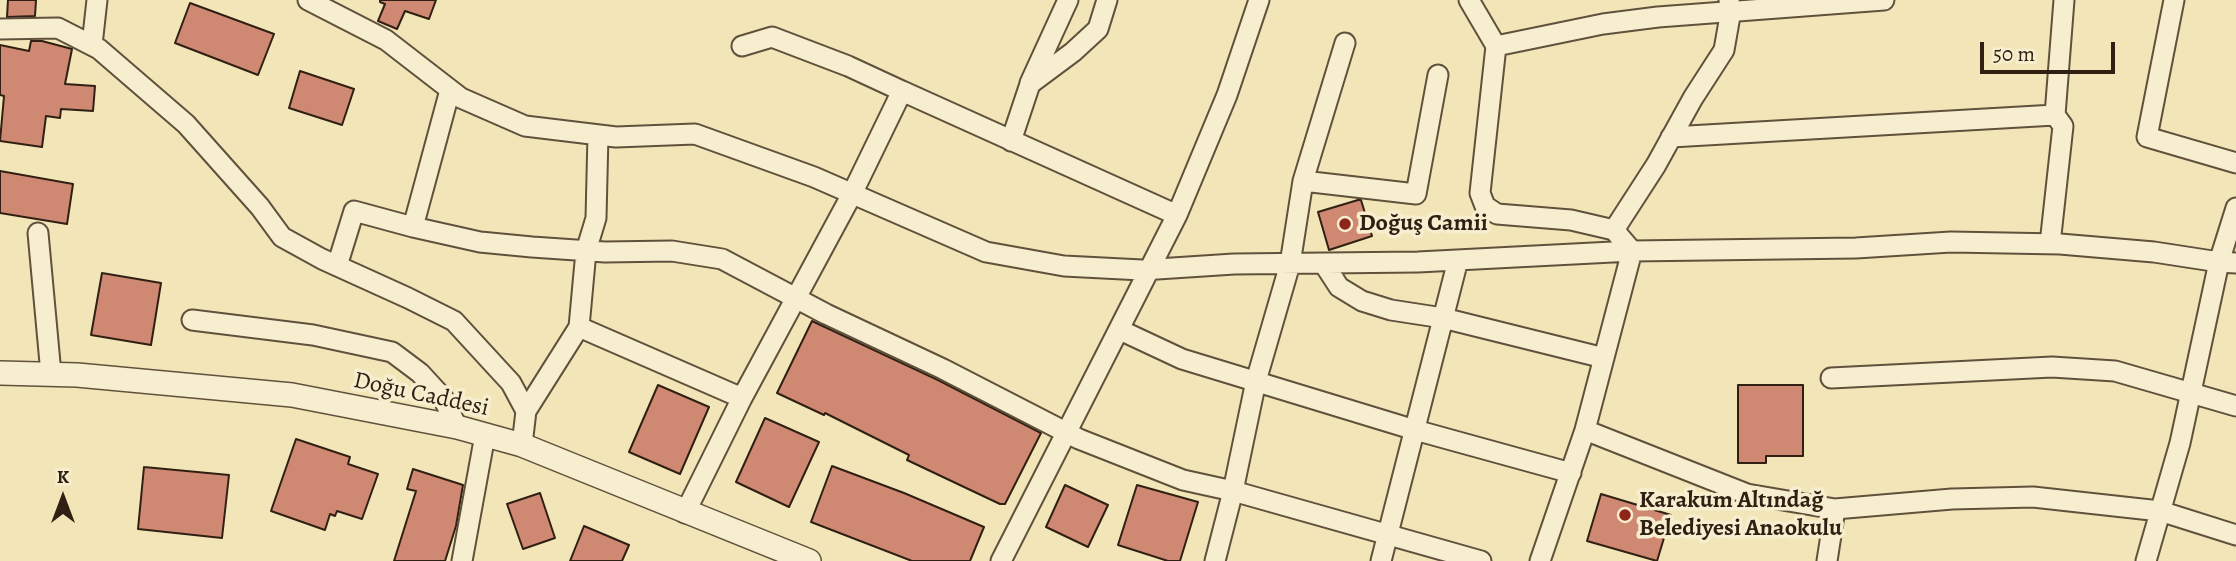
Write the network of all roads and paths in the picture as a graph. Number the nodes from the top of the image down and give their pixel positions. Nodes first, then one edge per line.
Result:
1 (97, 0) edge
2 (308, 0) edge
3 (1068, 0) edge
4 (1107, 0) edge
5 (1259, 0) edge
6 (1469, 0) edge
7 (1884, 0) edge
8 (2064, 0) edge
9 (2174, 0) edge
10 (1729, 6) edge
11 (0, 29) edge
12 (1345, 43) dead end
13 (92, 45) junction
14 (742, 46) dead end
15 (1496, 46) junction
16 (1438, 75) dead end
17 (1030, 84) junction
18 (450, 90) junction
19 (902, 91) junction
20 (2055, 116) junction
21 (598, 135) junction
22 (1671, 137) junction
23 (1011, 141) junction
24 (2236, 163) edge
25 (1303, 181) junction
26 (852, 194) junction
27 (2236, 208) edge
28 (1177, 215) junction
29 (413, 227) junction
30 (1614, 230) junction
31 (38, 233) dead end
32 (2050, 244) junction
33 (586, 251) junction
34 (1632, 251) junction
35 (1458, 260) junction
36 (2228, 263) edge
37 (1290, 264) junction
38 (1324, 264) junction
39 (337, 266) junction
40 (1152, 270) junction
41 (795, 297) junction
42 (1443, 318) junction
43 (192, 320) dead end
44 (579, 327) junction
45 (1120, 330) junction
46 (1604, 358) junction
47 (0, 373) edge
48 (51, 374) junction
49 (1831, 378) dead end
50 (1256, 381) junction
51 (2191, 393) junction
52 (742, 398) junction
53 (2236, 406) edge
54 (526, 411) junction
55 (457, 427) junction
56 (1415, 430) junction
57 (1585, 430) junction
58 (1067, 433) junction
59 (485, 435) junction
60 (522, 445) junction
61 (1571, 473) junction
62 (1233, 491) junction
63 (1835, 509) junction
64 (2160, 511) junction
65 (685, 513) junction
66 (2236, 535) edge
67 (1388, 536) junction
68 (462, 561) edge
69 (809, 561) edge
70 (1001, 561) edge
71 (1215, 561) edge
72 (1381, 561) edge
73 (1481, 561) edge
74 (1540, 561) edge
75 (1827, 561) edge
76 (2146, 561) edge

1 - 13 street
2 - 18 street
3 - 17 street
4 - 17 street
5 - 28 street
6 - 15 street
7 - 10 street
8 - 20 street
9 - 24 street
10 - 15 street
10 - 22 street
11 - 13 street
12 - 25 street
13 - 39 street
14 - 19 street
15 - 30 street
16 - 25 street
17 - 23 street
18 - 21 street
18 - 29 street
19 - 23 street
19 - 26 street
20 - 22 street
20 - 32 street
21 - 26 street
21 - 33 street
22 - 30 street
23 - 28 street
25 - 37 street
26 - 40 street
26 - 41 street
27 - 36 street
28 - 40 street
29 - 33 street
29 - 39 street
30 - 34 street
31 - 48 street
32 - 34 street
32 - 36 street
33 - 41 street
33 - 44 street
34 - 35 street
34 - 46 street
35 - 38 street
35 - 42 street
36 - 51 street
37 - 38 street
37 - 40 street
37 - 50 street
38 - 42 street
39 - 54 street
40 - 45 street
41 - 52 street
41 - 58 street
42 - 46 street
42 - 56 street
43 - 55 street
44 - 52 street
44 - 54 street
45 - 50 street
45 - 58 street
46 - 57 street
47 - 48 street, Doğu Caddesi
48 - 55 street, Doğu Caddesi
49 - 51 street
50 - 56 street
50 - 62 street
51 - 53 street
51 - 64 street
52 - 65 street
54 - 60 street
55 - 59 street, Doğu Caddesi
56 - 61 street
56 - 67 street
57 - 61 street
57 - 63 street
58 - 62 street
58 - 70 street
59 - 60 street, Doğu Caddesi
59 - 68 street
60 - 65 street, Doğu Caddesi
61 - 74 street
62 - 67 street
62 - 71 street
63 - 64 street
63 - 75 street
64 - 66 street
64 - 76 street
65 - 69 street, Doğu Caddesi
67 - 72 street
67 - 73 street

